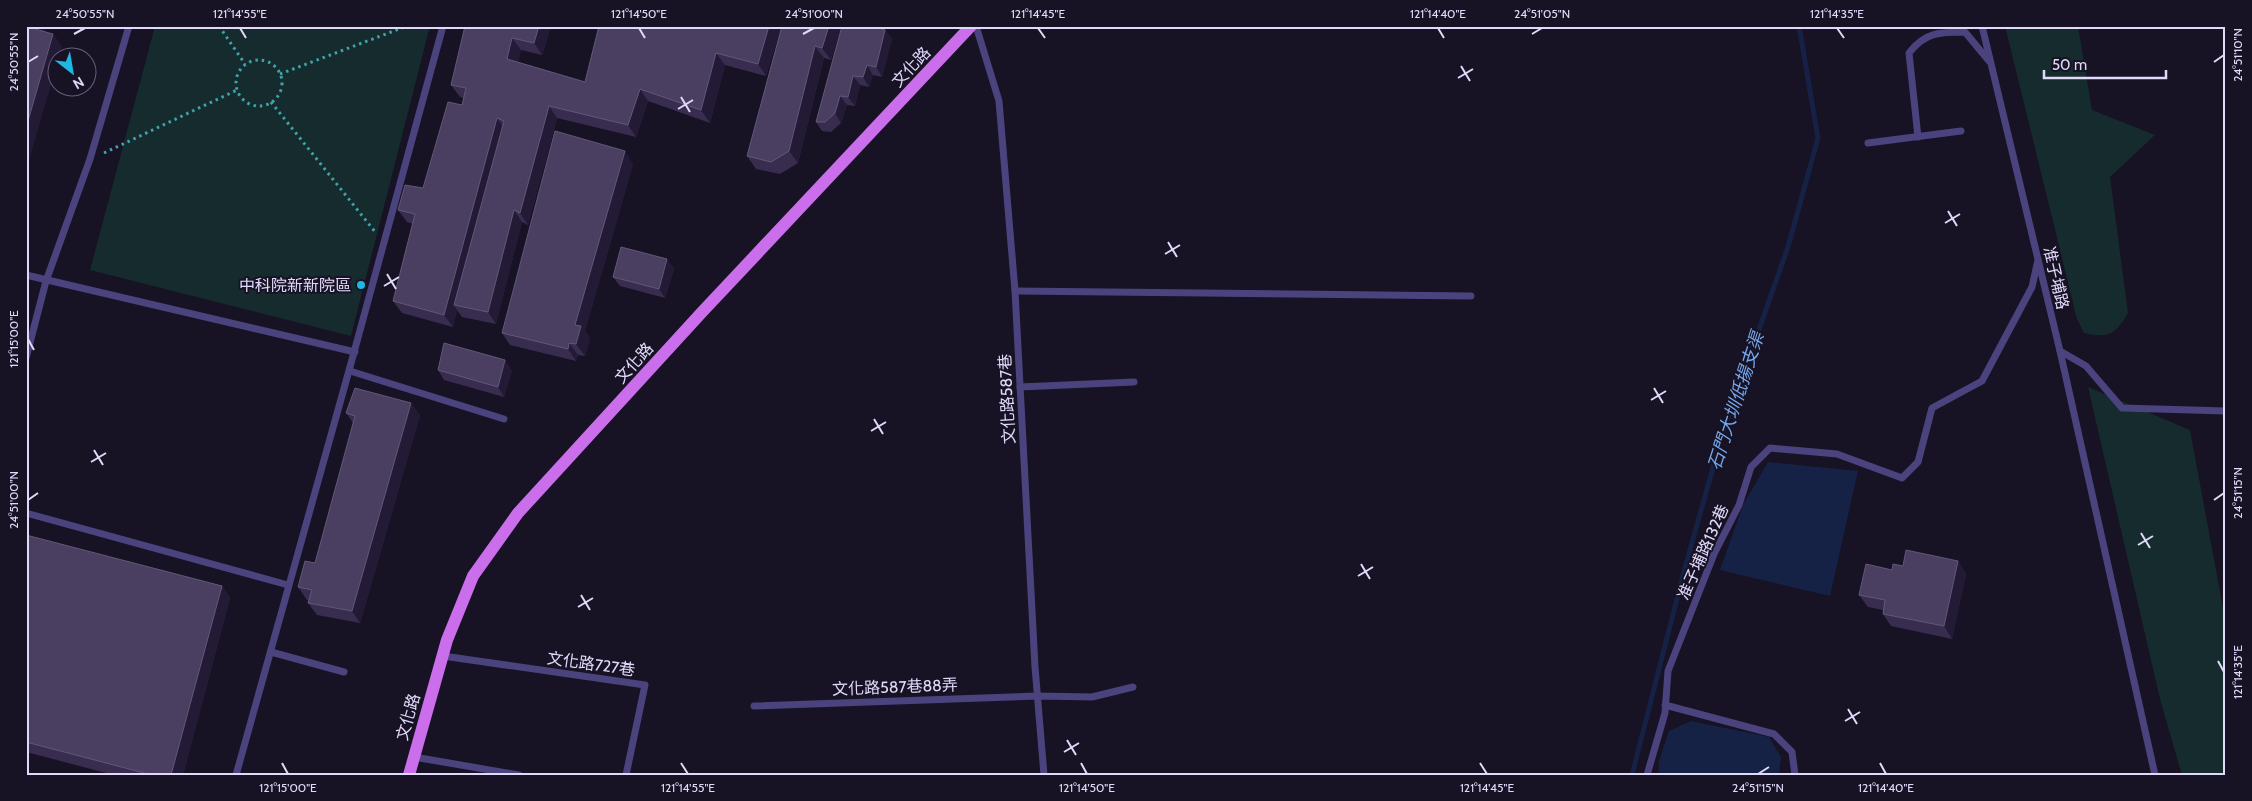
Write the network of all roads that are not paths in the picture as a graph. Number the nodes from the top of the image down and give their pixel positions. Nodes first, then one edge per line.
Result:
1 (129, 26) edge
2 (443, 26) edge
3 (971, 26) edge
4 (976, 26) edge
5 (1982, 26) edge
6 (1991, 64) junction
7 (1961, 131) dead end
8 (1918, 137) junction
9 (1868, 143) dead end
10 (2038, 260) junction
11 (26, 275) edge
12 (46, 281) junction
13 (1015, 291) junction
14 (1471, 296) dead end
15 (2060, 351) junction
16 (355, 352) junction
17 (26, 358) edge
18 (350, 371) junction
19 (1134, 382) dead end
20 (1020, 387) junction
21 (2226, 411) edge
22 (504, 419) dead end
23 (26, 512) edge
24 (288, 585) junction
25 (271, 652) junction
26 (443, 656) junction
27 (344, 672) dead end
28 (1133, 688) dead end
29 (1037, 696) junction
30 (1666, 705) junction
31 (754, 706) dead end
32 (414, 757) junction
33 (236, 775) edge
34 (409, 775) edge
35 (520, 775) edge
36 (626, 775) edge
37 (1044, 775) edge
38 (1647, 775) edge
39 (1795, 775) edge
40 (2155, 775) edge

1 - 12 lane
2 - 16 lane
3 - 26 main road, 文化路
4 - 13 lane, 文化路587巷
5 - 6 lane, 准子埔路
6 - 8 lane
6 - 10 lane, 准子埔路
7 - 8 lane
8 - 9 lane
10 - 15 lane, 准子埔路
10 - 30 lane, 准子埔路132巷
11 - 12 lane
12 - 16 lane
12 - 17 lane
13 - 14 lane
13 - 20 lane, 文化路587巷
15 - 21 lane
15 - 40 lane, 准子埔路
16 - 18 lane
18 - 22 lane
18 - 24 lane
19 - 20 lane
20 - 29 lane, 文化路587巷
23 - 24 lane
24 - 25 lane
25 - 27 lane
25 - 33 lane
26 - 32 main road, 文化路
26 - 36 lane, 文化路727巷
28 - 29 lane, 文化路587巷88弄
29 - 31 lane, 文化路587巷88弄
29 - 37 lane, 文化路587巷
30 - 38 lane, 准子埔路132巷
30 - 39 lane
32 - 34 main road, 文化路
32 - 35 lane

